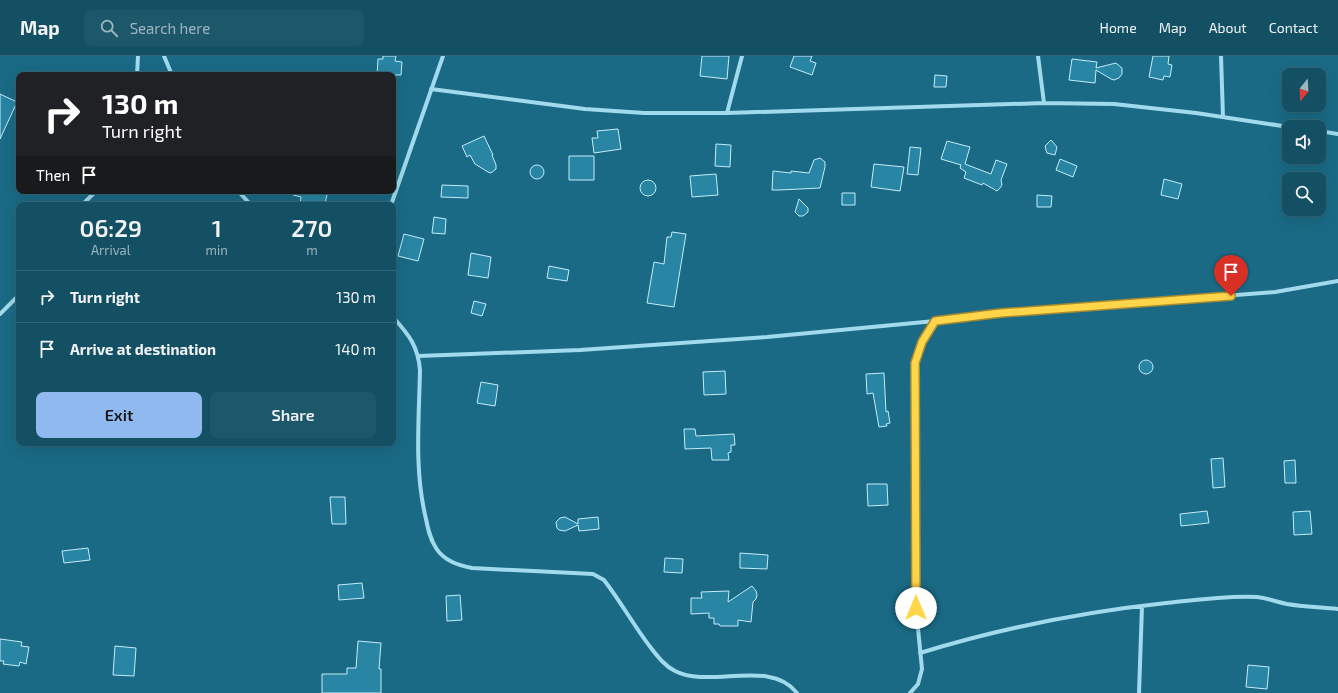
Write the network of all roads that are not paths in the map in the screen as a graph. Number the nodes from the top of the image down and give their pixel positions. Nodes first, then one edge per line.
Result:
1 (138, 56) edge
2 (164, 56) edge
3 (443, 56) edge
4 (742, 56) edge
5 (1038, 56) edge
6 (1222, 56) edge
7 (137, 72) edge
8 (171, 72) edge
9 (431, 89) junction
10 (1044, 102) junction
11 (727, 113) junction
12 (1223, 117) junction
13 (1282, 126) edge
14 (1326, 132) edge
15 (1338, 134) edge
16 (396, 190) edge
17 (93, 194) edge
18 (241, 194) edge
19 (85, 202) edge
20 (248, 202) edge
21 (1338, 281) edge
22 (16, 298) edge
23 (0, 314) edge
24 (396, 321) edge
25 (935, 321) junction
26 (419, 356) junction
27 (1142, 606) junction
28 (1338, 609) edge
29 (920, 653) junction
30 (797, 693) edge
31 (910, 693) edge
32 (1139, 693) edge

1 - 7 street
2 - 8 street
3 - 9 street
4 - 11 street
5 - 10 street
6 - 12 street
9 - 11 street
9 - 16 street
10 - 11 street
10 - 12 street
12 - 13 street
14 - 15 street
17 - 19 street
18 - 20 street
21 - 25 street
22 - 23 street
24 - 26 street
25 - 26 street
25 - 29 street
26 - 30 street
27 - 28 street
27 - 29 street
27 - 32 street
29 - 31 street

